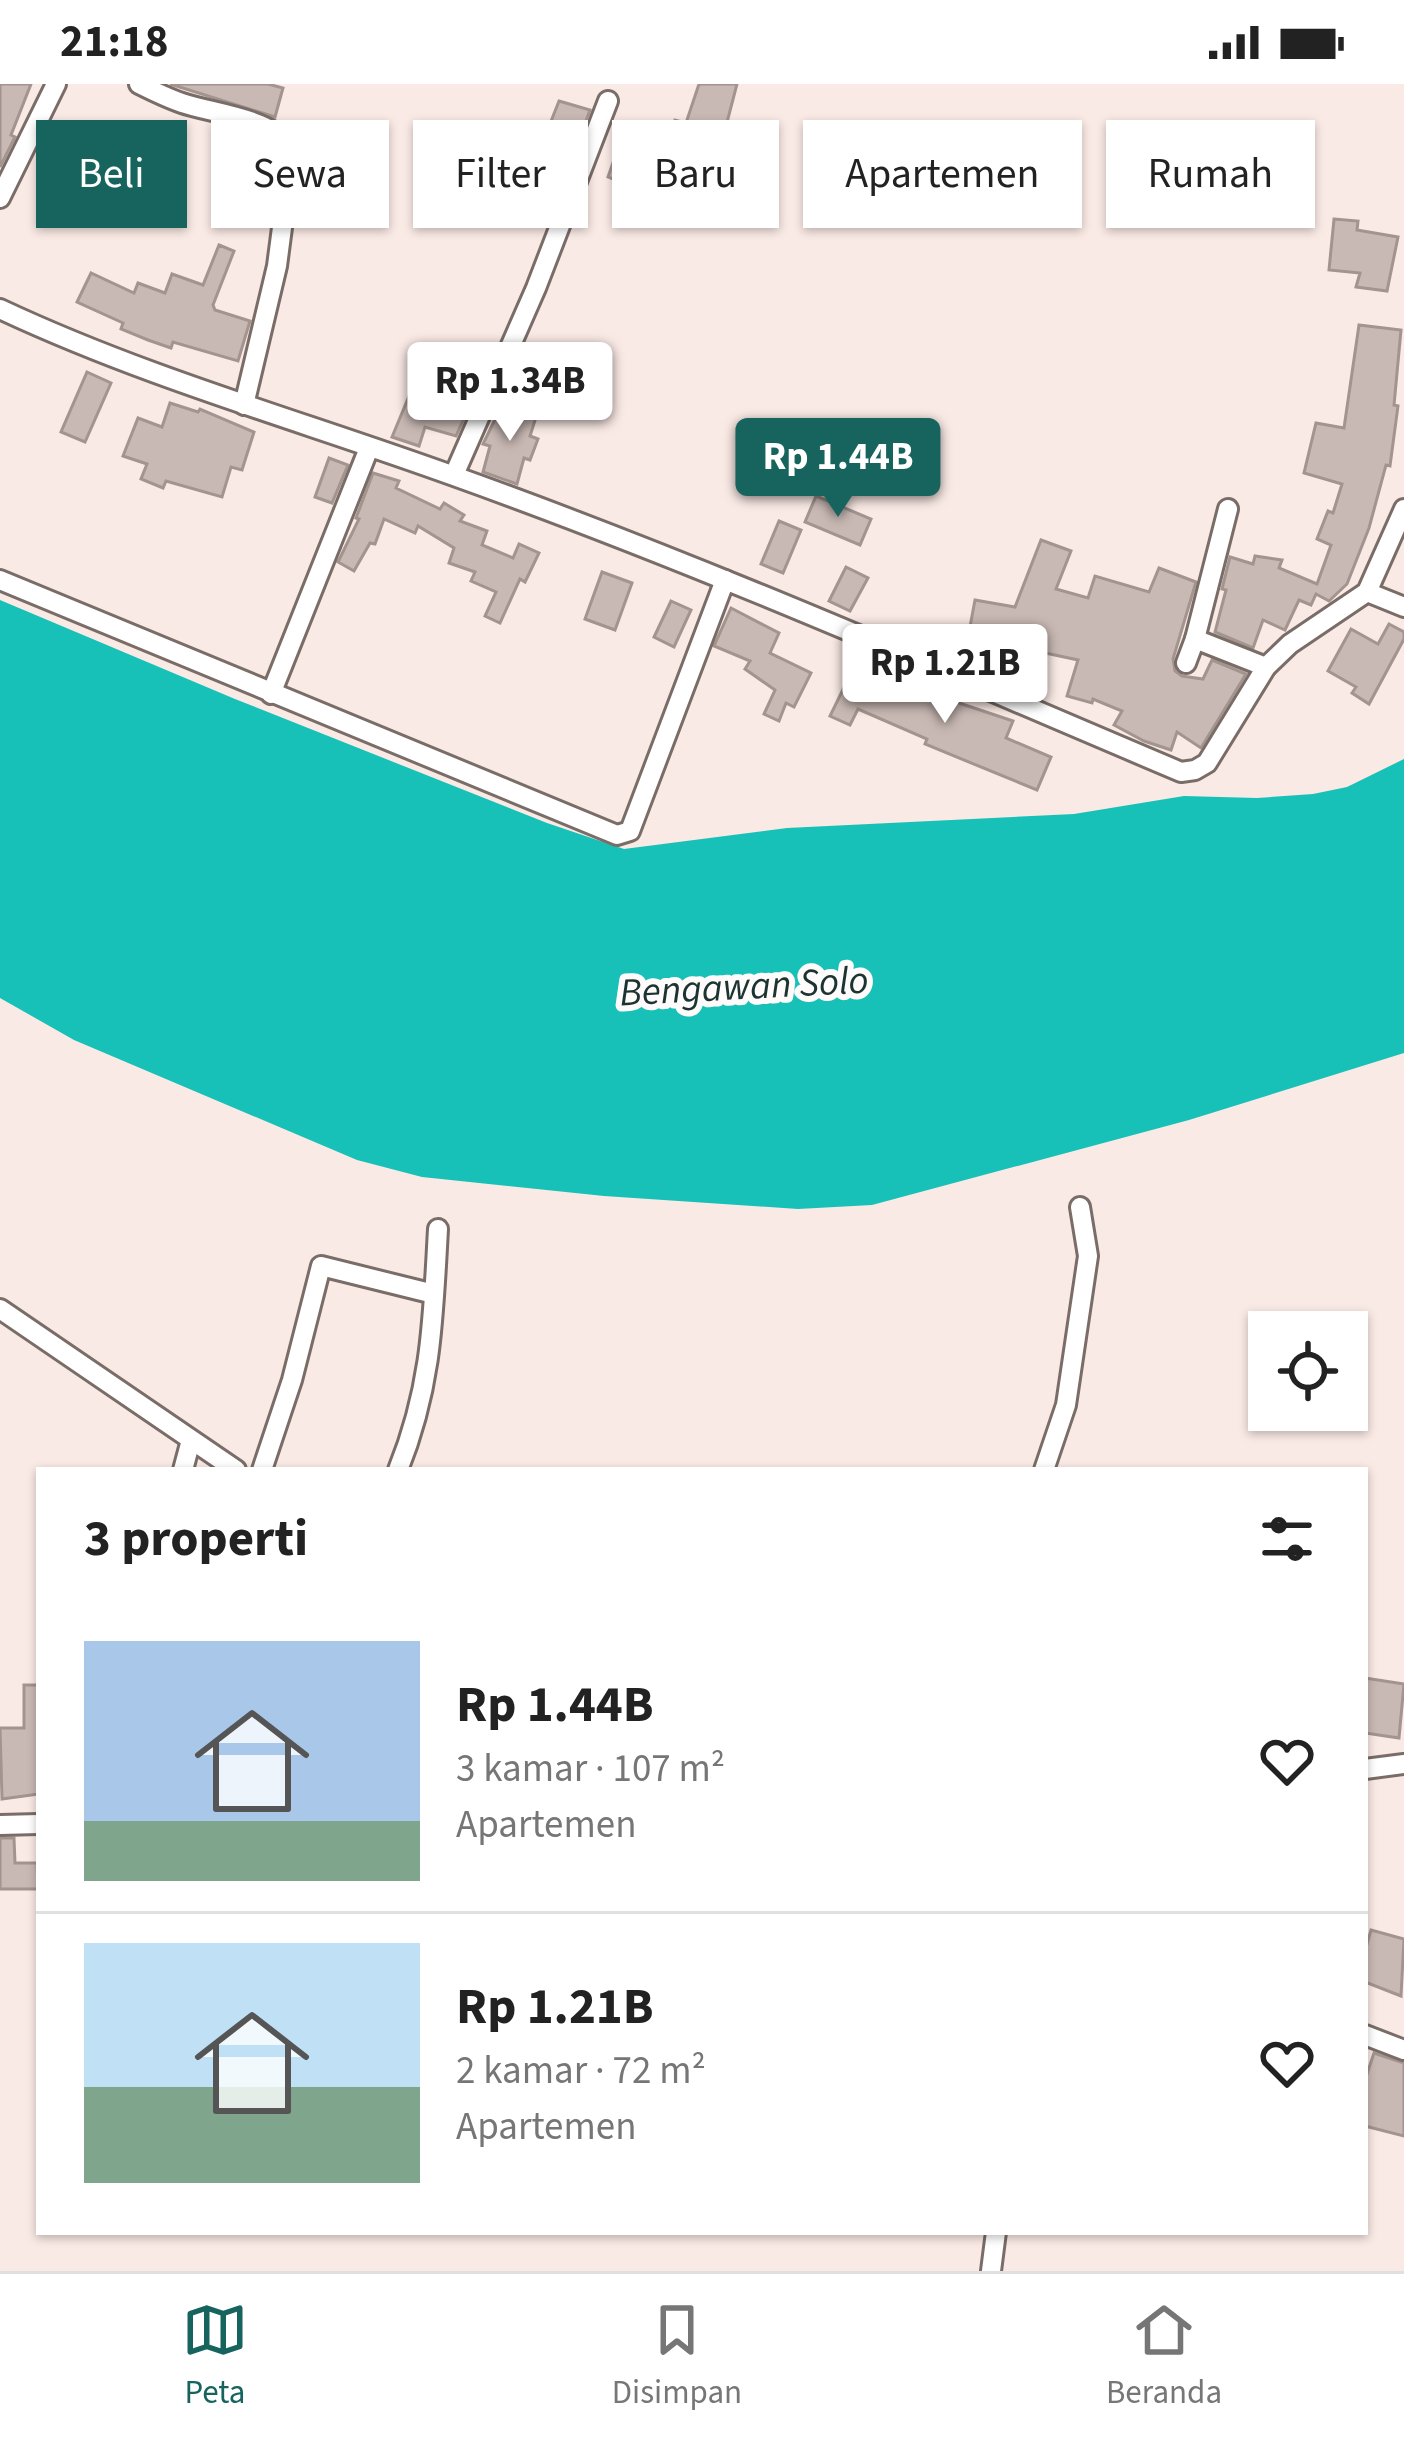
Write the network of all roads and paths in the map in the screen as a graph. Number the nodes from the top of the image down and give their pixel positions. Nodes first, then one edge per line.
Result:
1 (56, 84) edge
2 (139, 84) edge
3 (608, 101) dead end
4 (0, 198) edge
5 (0, 309) edge
6 (244, 405) junction
7 (369, 448) junction
8 (454, 476) junction
9 (1228, 509) dead end
10 (1404, 509) edge
11 (0, 580) edge
12 (725, 580) junction
13 (1366, 592) junction
14 (1404, 608) edge
15 (1195, 639) junction
16 (1186, 663) dead end
17 (1266, 667) junction
18 (271, 694) junction
19 (1080, 1207) dead end
20 (438, 1229) dead end
21 (434, 1294) junction
22 (0, 1310) edge
23 (191, 1440) junction
24 (184, 1467) edge
25 (232, 1467) edge
26 (263, 1467) edge
27 (399, 1467) edge
28 (1046, 1467) edge
29 (1404, 1764) edge
30 (1368, 1769) edge
31 (36, 1824) edge
32 (0, 1825) edge
33 (1368, 2037) edge
34 (1404, 2050) edge
35 (996, 2235) edge
36 (991, 2271) edge

1 - 4 street
2 - 6 street
3 - 8 street
5 - 6 street
6 - 7 street
7 - 8 street
7 - 18 street
8 - 12 street
9 - 15 street
10 - 13 street
11 - 18 street
12 - 17 street
12 - 18 street
13 - 14 street
13 - 17 street
15 - 16 street
15 - 17 street
19 - 28 street
20 - 21 street
21 - 26 street
21 - 27 street
22 - 23 street
23 - 24 street
23 - 25 street
29 - 30 street
31 - 32 street
33 - 34 street
35 - 36 street

